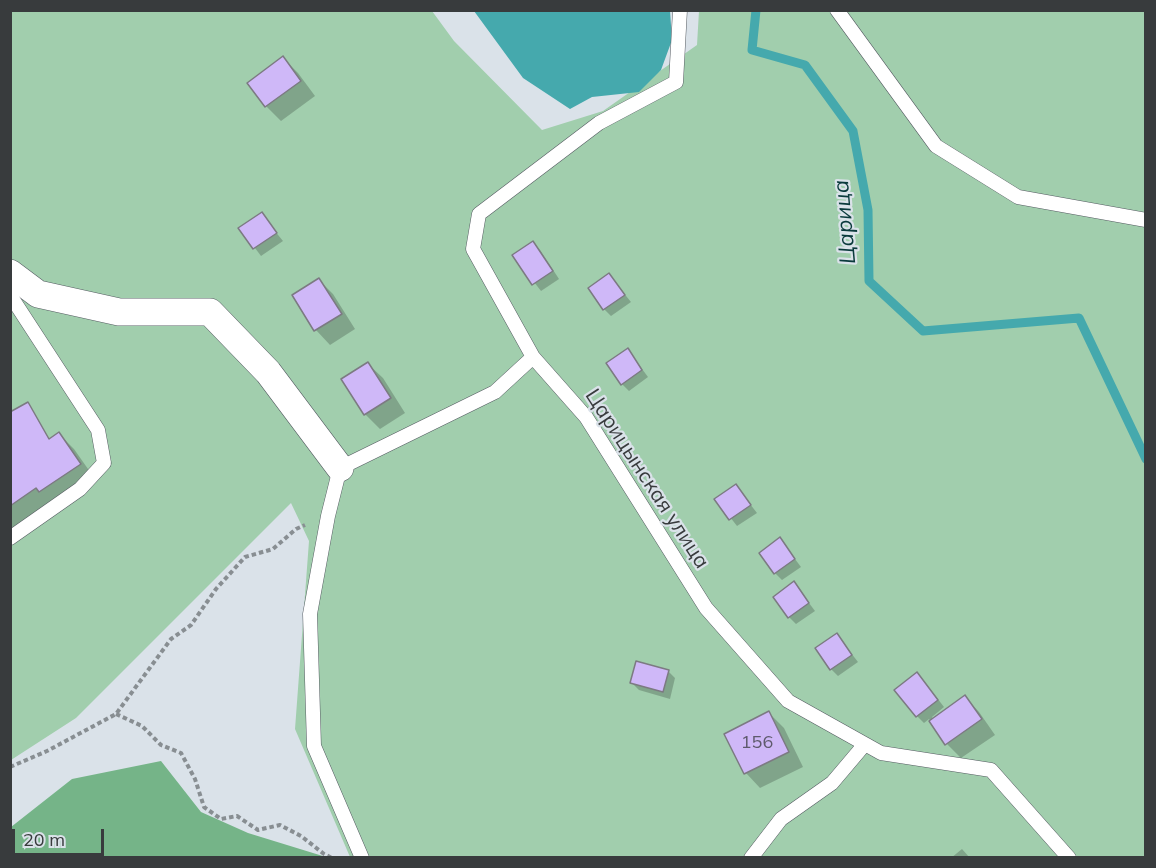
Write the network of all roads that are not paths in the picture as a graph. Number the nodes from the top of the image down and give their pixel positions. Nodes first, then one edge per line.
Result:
1 (680, 10) edge
2 (837, 10) edge
3 (1146, 220) edge
4 (10, 273) edge
5 (10, 295) edge
6 (533, 357) junction
7 (339, 468) junction
8 (10, 538) edge
9 (865, 744) junction
10 (362, 858) edge
11 (751, 858) edge
12 (1069, 858) edge

1 - 6 lane, Царицынская улица
2 - 3 lane
4 - 7 street
5 - 8 lane
6 - 7 lane
6 - 9 lane, Царицынская улица
7 - 10 lane
9 - 11 lane
9 - 12 lane, Царицынская улица

